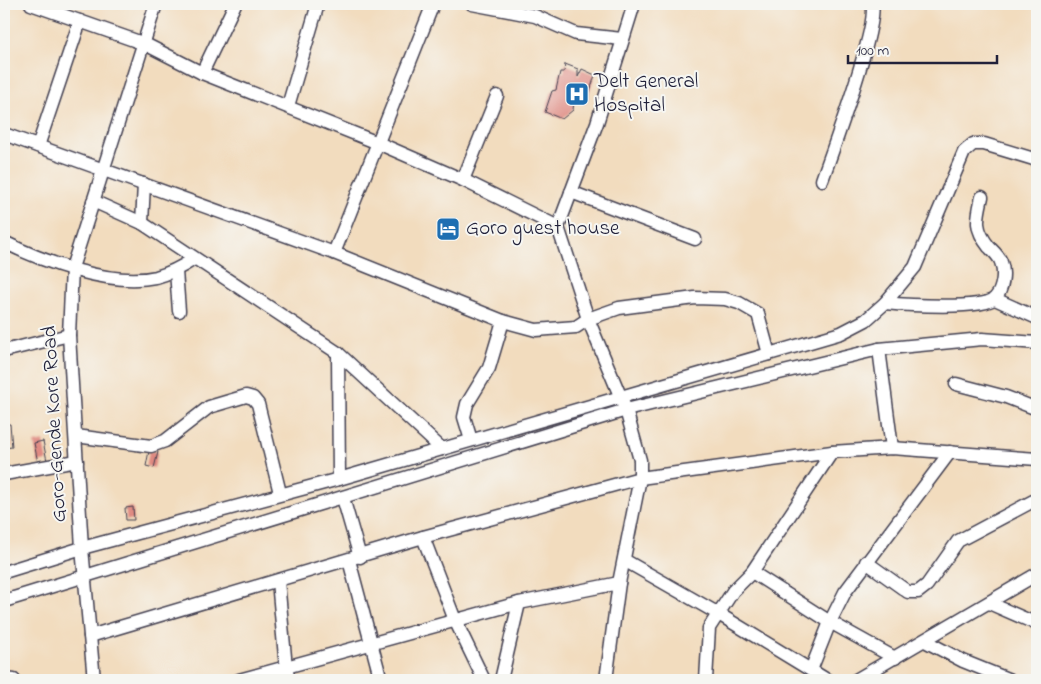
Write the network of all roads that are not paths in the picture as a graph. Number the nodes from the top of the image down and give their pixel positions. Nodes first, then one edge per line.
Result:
1 (32, 4) edge
2 (156, 4) edge
3 (235, 4) edge
4 (318, 4) edge
5 (472, 4) edge
6 (634, 4) edge
7 (872, 4) edge
8 (428, 5) edge
9 (80, 21) junction
10 (622, 39) junction
11 (145, 44) junction
12 (202, 73) junction
13 (497, 96) dead end
14 (288, 106) junction
15 (4, 134) edge
16 (378, 143) junction
17 (38, 146) junction
18 (1037, 160) edge
19 (103, 169) junction
20 (463, 180) junction
21 (822, 180) dead end
22 (144, 184) junction
23 (571, 192) junction
24 (982, 197) dead end
25 (93, 201) junction
26 (142, 223) junction
27 (558, 227) junction
28 (695, 239) dead end
29 (4, 242) edge
30 (334, 252) junction
31 (194, 260) junction
32 (72, 268) junction
33 (176, 271) junction
34 (995, 299) junction
35 (885, 303) junction
36 (180, 311) dead end
37 (1037, 318) edge
38 (588, 319) junction
39 (504, 321) junction
40 (70, 335) junction
41 (1037, 343) edge
42 (879, 348) junction
43 (4, 351) edge
44 (338, 353) junction
45 (769, 354) junction
46 (956, 384) dead end
47 (620, 398) junction
48 (626, 410) junction
49 (1037, 410) edge
50 (76, 436) junction
51 (471, 440) junction
52 (892, 448) junction
53 (442, 449) junction
54 (832, 452) junction
55 (950, 452) junction
56 (1037, 459) edge
57 (77, 461) junction
58 (4, 474) edge
59 (640, 478) junction
60 (339, 479) junction
61 (280, 493) junction
62 (343, 498) junction
63 (1037, 499) edge
64 (423, 537) junction
65 (82, 548) junction
66 (355, 559) junction
67 (624, 560) junction
68 (866, 562) junction
69 (4, 572) edge
70 (752, 572) junction
71 (1037, 574) edge
72 (84, 575) junction
73 (278, 581) junction
74 (619, 583) junction
75 (4, 601) edge
76 (519, 603) junction
77 (989, 603) junction
78 (717, 613) junction
79 (455, 620) junction
80 (830, 622) junction
81 (1037, 624) edge
82 (90, 636) junction
83 (924, 641) junction
84 (372, 644) junction
85 (895, 658) junction
86 (811, 670) junction
87 (287, 674) edge
88 (4, 679) edge
89 (14, 680) edge
90 (94, 680) edge
91 (239, 680) edge
92 (382, 680) edge
93 (484, 680) edge
94 (501, 680) edge
95 (606, 680) edge
96 (706, 680) edge
97 (825, 680) edge
98 (856, 680) edge
99 (1010, 680) edge

1 - 9 street
2 - 11 street, Goro-Gende Kore Road
3 - 12 street
4 - 14 street
5 - 10 street
6 - 10 street
7 - 21 street
8 - 16 street
9 - 11 street
9 - 17 street
10 - 23 street
11 - 12 street
11 - 19 street, Goro-Gende Kore Road
12 - 14 street
13 - 20 street
14 - 16 street
15 - 17 street
16 - 20 street
16 - 30 street
17 - 19 street
18 - 35 street
19 - 22 street
19 - 25 street, Goro-Gende Kore Road
20 - 27 street
22 - 26 street
22 - 30 street
23 - 27 street
23 - 28 street
24 - 34 street
25 - 26 street
25 - 32 street, Goro-Gende Kore Road
26 - 31 street
27 - 38 street
29 - 32 street
30 - 39 street
31 - 33 street
31 - 44 street
32 - 33 street
32 - 40 street, Goro-Gende Kore Road
33 - 36 street
34 - 35 street
34 - 37 street
35 - 45 street
38 - 39 street
38 - 45 street
38 - 47 street
39 - 51 street
40 - 43 street
40 - 50 street, Goro-Gende Kore Road
41 - 42 street
42 - 48 street
42 - 52 street
44 - 53 street
44 - 60 street
45 - 47 street
46 - 49 street
47 - 48 street
47 - 51 street
48 - 59 street
48 - 62 street
50 - 57 street, Goro-Gende Kore Road
50 - 61 street
51 - 53 street
52 - 54 street
52 - 55 street
53 - 60 street
54 - 59 street
54 - 70 street
55 - 56 street
55 - 68 street
57 - 58 street
57 - 65 street, Goro-Gende Kore Road
59 - 64 street
59 - 67 street
60 - 61 street
61 - 65 street
62 - 66 street
62 - 72 street
63 - 68 street
64 - 66 street
64 - 79 street
65 - 69 street
65 - 72 street, Goro-Gende Kore Road
66 - 73 street
66 - 84 street
67 - 74 street
67 - 78 street
68 - 80 street
70 - 78 street
70 - 80 street
71 - 77 street
72 - 75 street
72 - 82 street, Goro-Gende Kore Road
73 - 82 street
73 - 87 street
74 - 76 street
74 - 95 street
76 - 79 street
76 - 94 street
77 - 81 street
77 - 83 street
78 - 86 street
78 - 96 street
79 - 84 street
79 - 93 street
80 - 85 street
80 - 86 street
82 - 90 street, Goro-Gende Kore Road
83 - 85 street
83 - 99 street
84 - 87 street
84 - 92 street
85 - 98 street
86 - 97 street
87 - 91 street
88 - 89 street

